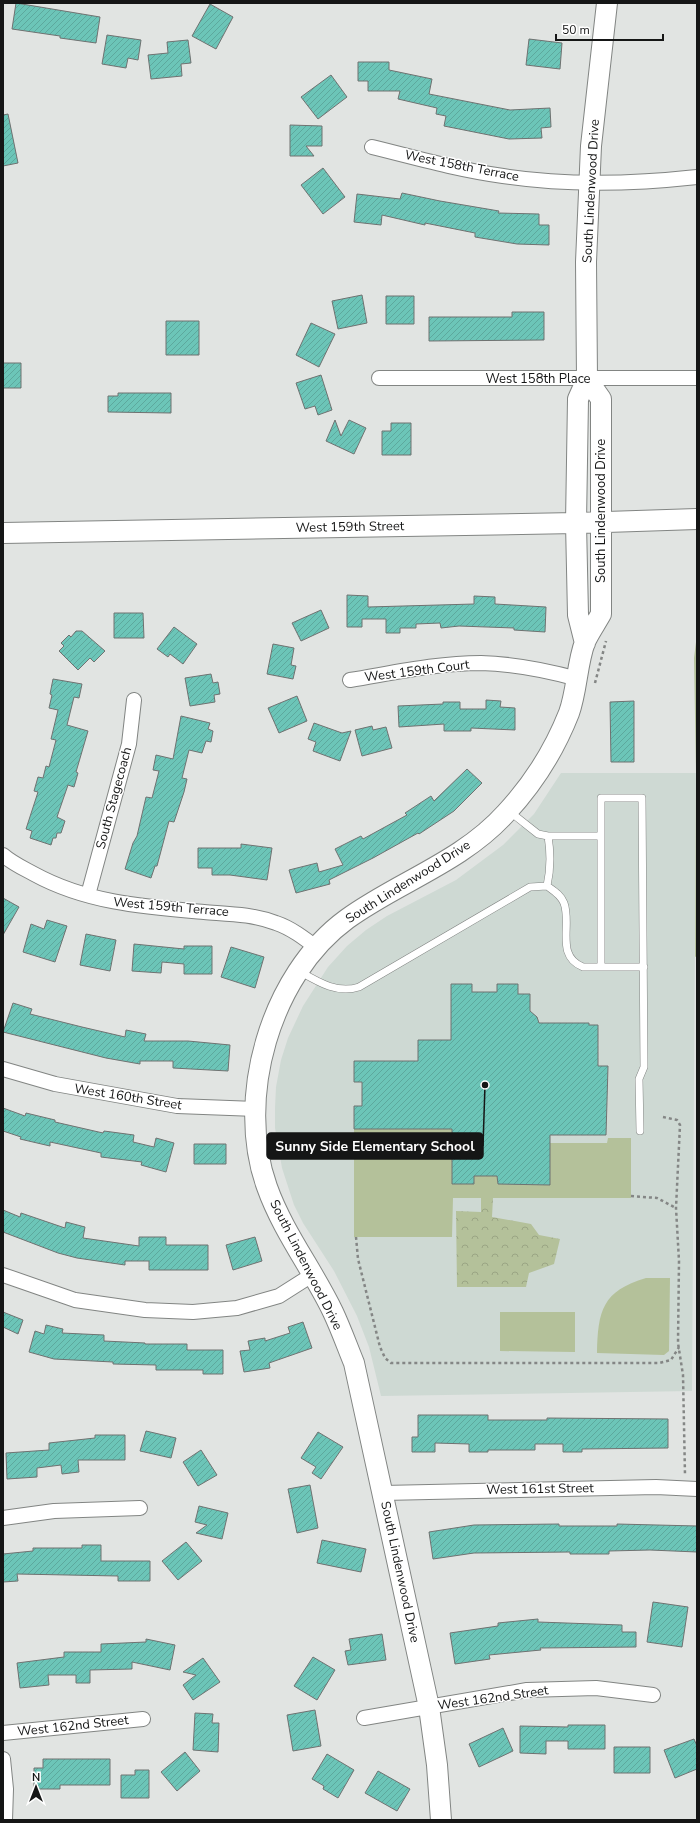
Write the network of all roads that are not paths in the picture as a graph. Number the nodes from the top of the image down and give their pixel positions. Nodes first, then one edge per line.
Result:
1 (607, 3) edge
2 (372, 147) dead end
3 (697, 177) edge
4 (590, 183) junction
5 (379, 378) dead end
6 (697, 378) edge
7 (587, 379) junction
8 (697, 519) edge
9 (601, 523) junction
10 (576, 524) junction
11 (3, 533) edge
12 (585, 643) junction
13 (578, 679) junction
14 (350, 680) dead end
15 (134, 700) dead end
16 (508, 810) junction
17 (548, 836) junction
18 (601, 836) junction
19 (3, 855) edge
20 (547, 886) junction
21 (88, 895) junction
22 (317, 948) junction
23 (601, 967) junction
24 (644, 967) junction
25 (299, 971) junction
26 (3, 1069) edge
27 (256, 1109) junction
28 (640, 1131) dead end
29 (3, 1275) edge
30 (312, 1275) junction
31 (697, 1489) edge
32 (383, 1492) junction
33 (140, 1508) dead end
34 (3, 1518) edge
35 (653, 1695) dead end
36 (429, 1707) junction
37 (364, 1718) dead end
38 (143, 1719) dead end
39 (3, 1732) edge
40 (3, 1759) edge
41 (5, 1820) edge
42 (441, 1820) edge

1 - 4 street, South Lindenwood Drive
2 - 4 street, West 158th Terrace
3 - 4 street, West 158th Terrace
4 - 7 street, South Lindenwood Drive
5 - 7 street, West 158th Place
6 - 7 street, West 158th Place
7 - 9 street, South Lindenwood Drive
7 - 10 street, South Lindenwood Drive
8 - 9 street, West 159th Street
9 - 10 street, West 159th Street
9 - 12 street, South Lindenwood Drive
10 - 11 street, West 159th Street
10 - 12 street, South Lindenwood Drive
12 - 13 street, South Lindenwood Drive
13 - 14 street, West 159th Court
13 - 16 street, South Lindenwood Drive
15 - 21 street, South Stagecoach
16 - 17 lane
16 - 22 street, South Lindenwood Drive
17 - 18 lane
17 - 20 lane
18 - 23 lane
18 - 24 lane
19 - 21 street, West 159th Terrace
20 - 23 lane
20 - 25 lane
21 - 22 street, West 159th Terrace
22 - 25 street, South Lindenwood Drive
23 - 24 lane
24 - 28 lane
25 - 27 street, South Lindenwood Drive
26 - 27 street, West 160th Street
27 - 30 street, South Lindenwood Drive
29 - 30 street
30 - 32 street, South Lindenwood Drive
31 - 32 street, West 161st Street
32 - 36 street, South Lindenwood Drive
33 - 34 street
35 - 36 street, West 162nd Street
36 - 37 street, West 162nd Street
36 - 42 street, South Lindenwood Drive
38 - 39 street, West 162nd Street
40 - 41 street

